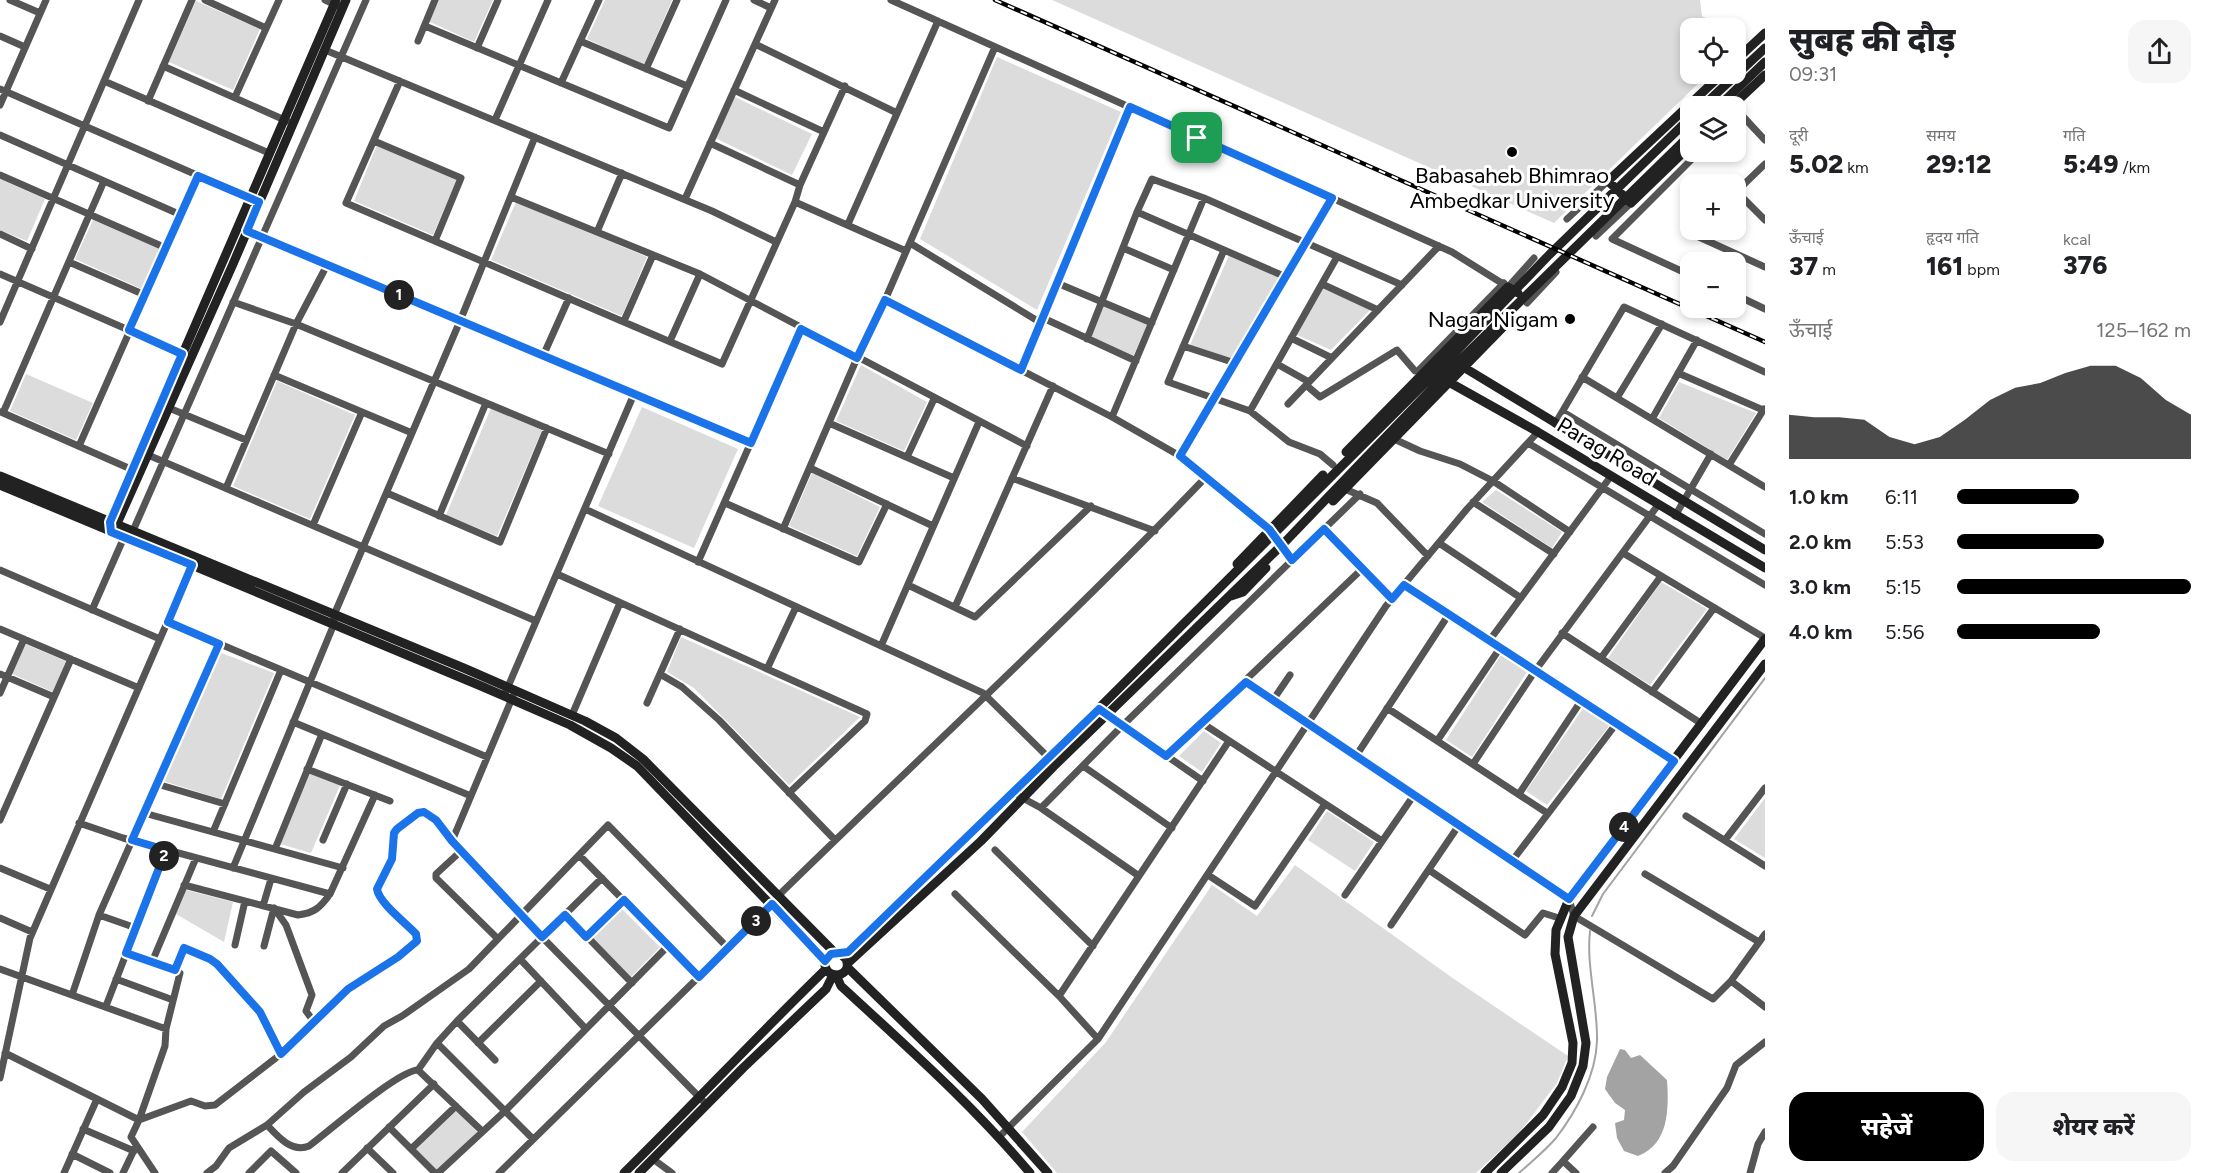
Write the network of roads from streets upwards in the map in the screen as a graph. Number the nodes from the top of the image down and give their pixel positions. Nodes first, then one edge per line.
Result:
1 (10, 0) edge
2 (45, 0) edge
3 (139, 0) edge
4 (192, 0) edge
5 (205, 0) edge
6 (279, 0) edge
7 (366, 0) edge
8 (435, 0) edge
9 (498, 0) edge
10 (548, 0) edge
11 (599, 0) edge
12 (677, 0) edge
13 (726, 0) edge
14 (754, 0) edge
15 (775, 0) edge
16 (891, 0) edge
17 (337, 2) edge
18 (771, 8) junction
19 (40, 13) junction
20 (938, 21) junction
21 (425, 26) junction
22 (266, 28) junction
23 (1765, 33) edge
24 (0, 36) edge
25 (418, 41) dead end
26 (580, 41) junction
27 (755, 44) junction
28 (25, 47) junction
29 (995, 47) junction
30 (477, 48) junction
31 (1765, 48) edge
32 (325, 50) junction
33 (1746, 51) edge
34 (341, 56) junction
35 (1765, 62) edge
36 (163, 66) junction
37 (519, 66) junction
38 (646, 69) junction
39 (1765, 75) edge
40 (104, 81) junction
41 (400, 81) junction
42 (561, 83) junction
43 (1711, 84) edge
44 (687, 86) junction
45 (845, 86) junction
46 (3, 90) edge
47 (734, 90) junction
48 (1714, 96) edge
49 (1729, 96) edge
50 (235, 97) junction
51 (1746, 97) edge
52 (148, 100) junction
53 (0, 105) edge
54 (1130, 107) junction
55 (897, 113) junction
56 (495, 120) junction
57 (1746, 120) edge
58 (288, 122) junction
59 (85, 126) junction
60 (1680, 128) edge
61 (824, 132) junction
62 (0, 135) edge
63 (535, 137) junction
64 (1765, 140) edge
65 (374, 141) junction
66 (711, 143) junction
67 (1680, 145) edge
68 (269, 153) junction
69 (1680, 156) edge
70 (1689, 162) edge
71 (1765, 164) edge
72 (68, 165) junction
73 (622, 173) junction
74 (0, 175) edge
75 (198, 176) junction
76 (104, 181) junction
77 (1608, 181) junction
78 (1746, 182) edge
79 (800, 185) junction
80 (511, 197) junction
81 (249, 198) junction
82 (1204, 198) junction
83 (1332, 198) junction
84 (53, 199) junction
85 (685, 199) junction
86 (1746, 201) edge
87 (259, 202) junction
88 (795, 202) junction
89 (1630, 203) junction
90 (1137, 212) junction
91 (90, 215) junction
92 (181, 215) junction
93 (1567, 219) dead end
94 (1765, 220) edge
95 (848, 224) junction
96 (247, 231) junction
97 (597, 232) junction
98 (0, 234) edge
99 (1188, 234) junction
100 (1596, 236) dead end
101 (261, 238) junction
102 (1705, 240) edge
103 (435, 241) junction
104 (776, 242) junction
105 (910, 243) junction
106 (1306, 243) junction
107 (1439, 246) junction
108 (166, 248) junction
109 (1123, 248) junction
110 (32, 249) junction
111 (1224, 250) junction
112 (906, 251) junction
113 (653, 255) junction
114 (1337, 257) junction
115 (1534, 258) dead end
116 (69, 262) junction
117 (485, 262) junction
118 (327, 265) junction
119 (1765, 267) edge
120 (1174, 270) junction
121 (1680, 270) edge
122 (1556, 272) dead end
123 (0, 274) edge
124 (700, 274) junction
125 (1286, 277) junction
126 (18, 282) junction
127 (1057, 282) junction
128 (1322, 284) junction
129 (1402, 285) junction
130 (1506, 285) junction
131 (145, 295) junction
132 (54, 297) junction
133 (569, 298) junction
134 (885, 300) junction
135 (1746, 300) edge
136 (1102, 301) junction
137 (233, 302) junction
138 (751, 303) junction
139 (1527, 303) junction
140 (1765, 309) edge
141 (1378, 310) junction
142 (1042, 320) junction
143 (460, 321) junction
144 (624, 321) junction
145 (0, 322) edge
146 (1152, 323) junction
147 (296, 324) junction
148 (1662, 324) junction
149 (801, 329) junction
150 (129, 330) junction
151 (1087, 339) junction
152 (1291, 339) junction
153 (1697, 340) junction
154 (669, 341) junction
155 (1183, 346) junction
156 (1445, 352) junction
157 (187, 356) junction
158 (543, 356) junction
159 (857, 358) junction
160 (1332, 358) junction
161 (1136, 362) junction
162 (1235, 363) junction
163 (1277, 364) junction
164 (1429, 368) junction
165 (1464, 368) junction
166 (1021, 370) junction
167 (1765, 372) edge
168 (1678, 374) junction
169 (274, 375) junction
170 (1582, 377) junction
171 (434, 382) junction
172 (1449, 382) junction
173 (1308, 383) junction
174 (1053, 386) junction
175 (634, 394) junction
176 (1617, 398) junction
177 (934, 399) junction
178 (1214, 399) junction
179 (486, 403) junction
180 (1288, 404) dead end
181 (169, 408) junction
182 (1764, 409) edge
183 (1250, 411) junction
184 (2, 412) edge
185 (362, 412) junction
186 (184, 414) junction
187 (1113, 417) junction
188 (1559, 419) junction
189 (1652, 419) junction
190 (979, 422) junction
191 (829, 423) junction
192 (548, 428) junction
193 (1538, 432) junction
194 (412, 433) junction
195 (1394, 439) junction
196 (246, 440) junction
197 (1598, 442) junction
198 (751, 443) junction
199 (1528, 443) junction
200 (79, 446) junction
201 (1027, 446) junction
202 (609, 454) junction
203 (1711, 454) junction
204 (148, 455) junction
205 (1180, 456) junction
206 (907, 457) junction
207 (1626, 458) junction
208 (164, 462) junction
209 (1334, 465) junction
210 (1729, 465) junction
211 (810, 468) junction
212 (133, 470) junction
213 (0, 476) edge
214 (1611, 476) junction
215 (1206, 477) junction
216 (954, 478) junction
217 (1012, 478) junction
218 (1492, 482) junction
219 (0, 485) edge
220 (1764, 485) edge
221 (226, 488) junction
222 (1603, 488) junction
223 (1345, 489) junction
224 (387, 493) junction
225 (1360, 494) junction
226 (1687, 496) junction
227 (1473, 502) junction
228 (724, 503) junction
229 (887, 504) junction
230 (1658, 505) junction
231 (1091, 506) junction
232 (585, 509) junction
233 (1711, 510) junction
234 (439, 516) junction
235 (1651, 516) junction
236 (1675, 516) junction
237 (313, 525) junction
238 (113, 526) junction
239 (933, 526) junction
240 (783, 529) junction
241 (1269, 529) junction
242 (1324, 529) junction
243 (1155, 531) junction
244 (1570, 532) junction
245 (128, 534) junction
246 (1760, 538) edge
247 (1439, 543) junction
248 (364, 546) junction
249 (1765, 550) edge
250 (1284, 551) junction
251 (1623, 553) junction
252 (1554, 554) junction
253 (1428, 556) junction
254 (1292, 560) junction
255 (194, 561) junction
256 (698, 562) junction
257 (1765, 568) edge
258 (1362, 569) junction
259 (0, 570) edge
260 (557, 574) junction
261 (1661, 576) junction
262 (1226, 581) junction
263 (908, 585) junction
264 (1404, 585) junction
265 (1765, 585) edge
266 (1230, 596) junction
267 (1521, 598) junction
268 (1392, 599) junction
269 (620, 603) junction
270 (796, 607) junction
271 (955, 607) junction
272 (1714, 608) junction
273 (92, 610) junction
274 (1449, 614) junction
275 (334, 619) junction
276 (536, 621) junction
277 (168, 622) junction
278 (0, 629) edge
279 (680, 630) junction
280 (1562, 633) junction
281 (24, 639) junction
282 (160, 639) junction
283 (1765, 639) edge
284 (1489, 640) junction
285 (219, 644) junction
286 (881, 646) junction
287 (1500, 648) junction
288 (1601, 658) junction
289 (71, 659) junction
290 (1765, 664) edge
291 (767, 669) junction
292 (281, 670) junction
293 (1535, 670) junction
294 (660, 674) junction
295 (4, 675) edge
296 (1290, 675) dead end
297 (310, 682) junction
298 (1246, 682) junction
299 (139, 688) junction
300 (1652, 692) junction
301 (0, 693) edge
302 (509, 693) junction
303 (987, 696) junction
304 (54, 697) junction
305 (1273, 700) junction
306 (1581, 701) junction
307 (647, 703) dead end
308 (1387, 708) junction
309 (1099, 709) junction
310 (572, 715) junction
311 (1108, 716) junction
312 (293, 722) junction
313 (1202, 723) junction
314 (1309, 724) junction
315 (1616, 724) junction
316 (1702, 724) junction
317 (1122, 726) junction
318 (604, 732) junction
319 (322, 734) junction
320 (599, 741) junction
321 (1229, 741) junction
322 (1437, 741) junction
323 (1166, 756) junction
324 (1356, 756) junction
325 (487, 757) junction
326 (1049, 758) junction
327 (1674, 761) junction
328 (1473, 764) junction
329 (1083, 766) junction
330 (308, 769) junction
331 (1277, 772) junction
332 (1203, 781) junction
333 (157, 784) junction
334 (347, 784) junction
335 (1765, 788) edge
336 (789, 793) junction
337 (1519, 794) junction
338 (375, 795) junction
339 (1018, 795) junction
340 (1413, 795) junction
341 (471, 796) junction
342 (4, 801) edge
343 (390, 801) dead end
344 (225, 804) junction
345 (1325, 804) junction
346 (1041, 808) junction
347 (144, 813) junction
348 (1547, 813) junction
349 (1686, 816) dead end
350 (0, 820) edge
351 (79, 823) junction
352 (1459, 825) junction
353 (1172, 828) junction
354 (213, 832) junction
355 (132, 840) junction
356 (244, 840) junction
357 (323, 840) dead end
358 (835, 840) junction
359 (1725, 840) junction
360 (452, 841) junction
361 (1382, 841) junction
362 (274, 849) junction
363 (166, 850) junction
364 (995, 850) dead end
365 (460, 851) junction
366 (579, 855) junction
367 (196, 858) junction
368 (1512, 861) junction
369 (1765, 866) edge
370 (0, 867) edge
371 (233, 868) junction
372 (343, 868) junction
373 (1429, 870) junction
374 (1645, 874) dead end
375 (1209, 875) junction
376 (1139, 876) junction
377 (602, 878) junction
378 (271, 879) junction
379 (184, 885) junction
380 (50, 889) junction
381 (330, 894) junction
382 (956, 894) dead end
383 (1346, 895) dead end
384 (779, 896) junction
385 (1569, 899) junction
386 (624, 900) junction
387 (245, 901) junction
388 (772, 904) junction
389 (264, 906) junction
390 (274, 908) junction
391 (520, 914) junction
392 (99, 915) junction
393 (565, 915) junction
394 (1574, 916) junction
395 (0, 918) edge
396 (1559, 918) junction
397 (1391, 925) dead end
398 (136, 928) junction
399 (32, 932) junction
400 (1765, 934) edge
401 (542, 937) junction
402 (586, 937) junction
403 (497, 938) junction
404 (1759, 942) junction
405 (235, 945) dead end
406 (264, 946) dead end
407 (668, 946) junction
408 (1093, 946) junction
409 (728, 948) junction
410 (126, 953) junction
411 (838, 953) junction
412 (520, 959) junction
413 (152, 962) junction
414 (848, 965) junction
415 (0, 969) edge
416 (175, 970) junction
417 (830, 970) junction
418 (699, 977) junction
419 (21, 979) junction
420 (116, 980) junction
421 (541, 981) junction
422 (1731, 981) junction
423 (632, 983) junction
424 (72, 995) junction
425 (1059, 996) junction
426 (173, 1000) junction
427 (106, 1006) junction
428 (609, 1006) junction
429 (1765, 1007) edge
430 (314, 1022) junction
431 (457, 1022) junction
432 (166, 1029) junction
433 (586, 1029) junction
434 (639, 1036) junction
435 (1098, 1039) junction
436 (437, 1042) junction
437 (1765, 1042) edge
438 (478, 1043) junction
439 (5, 1053) junction
440 (281, 1054) junction
441 (495, 1060) dead end
442 (418, 1070) junction
443 (0, 1078) edge
444 (434, 1084) junction
445 (97, 1099) junction
446 (703, 1102) junction
447 (456, 1106) junction
448 (505, 1111) junction
449 (140, 1120) junction
450 (267, 1125) junction
451 (389, 1127) junction
452 (1593, 1127) dead end
453 (84, 1129) junction
454 (1009, 1129) junction
455 (482, 1131) junction
456 (1765, 1132) edge
457 (999, 1137) junction
458 (533, 1139) junction
459 (1762, 1145) edge
460 (135, 1148) junction
461 (367, 1148) junction
462 (411, 1149) junction
463 (72, 1154) junction
464 (653, 1159) junction
465 (1563, 1161) junction
466 (346, 1172) edge
467 (64, 1173) edge
468 (110, 1173) edge
469 (123, 1173) edge
470 (155, 1173) edge
471 (207, 1173) edge
472 (249, 1173) edge
473 (296, 1173) edge
474 (393, 1173) edge
475 (437, 1173) edge
476 (499, 1173) edge
477 (624, 1173) edge
478 (639, 1173) edge
479 (672, 1173) edge
480 (1030, 1173) edge
481 (1048, 1173) edge
482 (1485, 1173) edge
483 (1502, 1173) edge
484 (1552, 1173) edge
485 (1576, 1173) edge
486 (1665, 1173) edge
487 (1750, 1173) edge

1 - 19 street
2 - 19 street
3 - 40 street
4 - 36 street
5 - 22 street
6 - 22 street
7 - 34 street
8 - 21 street
9 - 30 street
10 - 37 street
11 - 26 street
12 - 38 street
13 - 44 street
14 - 18 street
15 - 18 street
16 - 20 street
17 - 32 street
17 - 58 street
18 - 27 street
19 - 28 street
20 - 29 street
20 - 55 street
21 - 25 street
21 - 30 street
22 - 50 street
23 - 33 street
24 - 28 street
26 - 38 street
26 - 42 street
27 - 45 street
27 - 47 street
28 - 46 street
29 - 54 street
29 - 105 street
30 - 37 street
31 - 48 street
32 - 34 street
32 - 58 street
34 - 41 street
34 - 101 street
35 - 49 street
36 - 50 street
36 - 52 street
37 - 42 street
37 - 56 street
38 - 44 street
39 - 51 street
40 - 52 street
40 - 59 street
41 - 56 street
41 - 65 street
42 - 44 street
43 - 77 street
45 - 55 street
45 - 61 street
46 - 53 street
46 - 59 street
47 - 61 street
47 - 66 street
50 - 58 street
52 - 68 street
54 - 83 street
54 - 127 street
55 - 95 street
56 - 63 street
57 - 64 street
58 - 68 street
58 - 87 street
59 - 72 street
59 - 75 street
60 - 262 street
61 - 79 street
62 - 72 street
63 - 73 street
63 - 80 street
65 - 103 street
65 - 103 street
66 - 79 street
66 - 85 street
67 - 266 street
68 - 81 street
69 - 89 street
70 - 121 street
71 - 78 street
72 - 76 street
72 - 84 street
73 - 85 street
73 - 97 street
74 - 84 street
75 - 81 street
75 - 92 street
76 - 91 street
76 - 92 street
77 - 89 street
77 - 93 street
79 - 88 street
80 - 97 street
80 - 117 street
81 - 87 street
81 - 157 street
82 - 90 street
82 - 99 street
82 - 106 street
83 - 106 street
83 - 107 street
84 - 91 street
84 - 110 street
85 - 104 street
86 - 94 street
87 - 96 street
88 - 95 street
88 - 104 street
89 - 100 street
90 - 99 street
90 - 109 street
91 - 108 street
91 - 116 street
92 - 108 street
95 - 112 street
96 - 101 street
96 - 157 street
97 - 113 street
98 - 110 street
99 - 111 street
99 - 120 street
101 - 118 street
101 - 137 street
102 - 119 street
103 - 117 street
104 - 138 street
105 - 112 street
105 - 142 street
106 - 114 street
106 - 125 street
107 - 129 street
107 - 130 street
108 - 131 street
109 - 120 street
109 - 136 street
110 - 126 street
111 - 125 street
111 - 155 street
112 - 134 street
113 - 124 street
113 - 144 street
114 - 128 street
114 - 129 street
115 - 130 street
116 - 131 street
116 - 132 street
117 - 133 street
117 - 143 street
118 - 143 street
118 - 147 street
120 - 146 street
122 - 139 street
123 - 126 street
124 - 138 street
124 - 154 street
125 - 162 street
126 - 132 street
126 - 145 street
127 - 136 street
127 - 142 street
128 - 141 street
128 - 152 street
129 - 141 street
130 - 139 street
130 - 156 street
130 - 173 street
131 - 150 street
132 - 150 street
132 - 184 street
133 - 144 street
133 - 158 street
134 - 159 street
134 - 166 street
135 - 140 street
136 - 146 street
136 - 151 street
137 - 147 street
137 - 186 street
138 - 149 street
138 - 154 street
139 - 165 street
141 - 160 street
142 - 151 street
142 - 166 street
143 - 158 street
143 - 171 street
144 - 154 street
146 - 161 street
147 - 169 street
147 - 171 street
148 - 153 street
148 - 170 street
148 - 176 street
149 - 159 street
149 - 198 street
150 - 157 street
150 - 200 street
151 - 161 street
152 - 160 street
152 - 163 street
153 - 167 street
153 - 168 street
155 - 162 street
155 - 178 street
156 - 164 street
156 - 165 street, Parag Road
157 - 181 street
157 - 212 street
158 - 175 street
159 - 177 street
159 - 191 street
160 - 173 street
161 - 187 street
162 - 178 street
163 - 173 street
163 - 183 street
164 - 172 street, Parag Road
164 - 209 street
165 - 172 street
165 - 188 street, Parag Road
166 - 174 street
168 - 182 street
168 - 189 street
169 - 185 street
169 - 196 street
170 - 176 street
170 - 188 street
171 - 179 street
171 - 194 street
172 - 193 street, Parag Road
172 - 195 street
173 - 180 street
174 - 187 street
174 - 201 street
175 - 198 street
175 - 202 street
176 - 189 street
177 - 190 street
177 - 206 street
178 - 183 street
178 - 205 street
179 - 192 street
179 - 234 street
181 - 186 street
181 - 204 street
182 - 210 street
183 - 209 street
184 - 200 street
185 - 194 street
185 - 237 street
186 - 196 street
186 - 208 street
187 - 205 street
188 - 197 street, Parag Road
188 - 197 street
189 - 203 street
190 - 201 street
190 - 216 street
191 - 206 street
191 - 211 street
192 - 202 street
192 - 234 street
193 - 199 street
193 - 214 street, Parag Road
194 - 224 street
195 - 218 street
195 - 223 street
196 - 221 street
197 - 207 street, Parag Road
197 - 207 street
198 - 228 street
199 - 218 street
199 - 222 street
200 - 212 street
201 - 217 street
202 - 232 street
203 - 210 street
203 - 226 street
204 - 208 street
204 - 238 street
205 - 215 street
206 - 216 street
207 - 226 street, Parag Road
207 - 226 street
208 - 221 street
208 - 245 street
209 - 241 street
210 - 220 street
211 - 229 street
211 - 240 street
212 - 238 street
213 - 238 street
214 - 222 street
214 - 230 street, Parag Road
215 - 241 street
215 - 243 street
216 - 239 street
217 - 231 street
217 - 271 street
218 - 227 street
218 - 244 street
219 - 238 street
221 - 237 street
222 - 235 street
222 - 244 street
223 - 225 street
223 - 250 street
224 - 234 street
224 - 248 street
225 - 242 street
225 - 253 street
226 - 233 street, Parag Road
226 - 233 street
226 - 236 street
227 - 247 street
227 - 252 street
228 - 240 street
228 - 256 street
229 - 239 street
229 - 240 street
230 - 235 street
230 - 236 street, Parag Road
231 - 243 street
231 - 271 street
232 - 256 street
232 - 260 street
233 - 246 street, Parag Road
233 - 246 street
235 - 251 street
235 - 265 street
236 - 257 street, Parag Road
237 - 248 street
238 - 245 street
239 - 263 street
241 - 250 street
241 - 262 street
242 - 254 street
242 - 258 street
243 - 303 street
244 - 252 street
245 - 255 street
245 - 273 street
246 - 249 street, Parag Road
247 - 253 street
247 - 267 street
248 - 275 street
248 - 276 street
250 - 254 street
250 - 266 street
251 - 261 street
251 - 280 street
252 - 267 street
253 - 264 street
254 - 317 street
255 - 275 street
255 - 277 street
256 - 270 street
258 - 268 street
258 - 298 street
259 - 273 street
260 - 269 street
260 - 276 street
261 - 272 street
261 - 288 street
262 - 309 street
263 - 271 street
263 - 286 street
264 - 268 street
264 - 274 street
266 - 311 street
267 - 284 street
268 - 314 street
269 - 279 street
269 - 310 street
270 - 286 street
270 - 291 street
272 - 283 street
272 - 300 street
273 - 282 street
274 - 284 street
274 - 308 street
275 - 297 street
275 - 302 street
276 - 302 street
277 - 282 street
277 - 285 street
278 - 281 street
279 - 291 street
279 - 294 street
280 - 288 street
280 - 293 street
281 - 289 street
281 - 295 street
282 - 299 street
283 - 316 street
284 - 287 street
285 - 292 street
285 - 333 street
286 - 303 street
287 - 293 street
287 - 322 street
288 - 300 street
289 - 299 street
289 - 304 street
290 - 394 street
291 - 336 street
292 - 297 street
292 - 344 street
293 - 306 street
293 - 328 street
294 - 307 street
294 - 336 street
295 - 301 street
295 - 304 street
296 - 305 street
297 - 312 street
297 - 325 street
298 - 305 street
298 - 313 street
299 - 351 street
300 - 316 street
302 - 310 street
302 - 320 street
302 - 325 street
303 - 326 street
303 - 358 street
304 - 342 street
305 - 314 street
306 - 315 street
306 - 337 street
308 - 322 street
308 - 324 street
309 - 311 street
309 - 326 street
310 - 318 street
311 - 317 street
311 - 339 street
312 - 319 street
312 - 356 street
313 - 321 street
313 - 323 street
314 - 324 street
314 - 331 street
315 - 327 street
315 - 348 street
316 - 327 street
317 - 323 street
317 - 329 street
318 - 320 street
318 - 384 street
319 - 330 street
319 - 341 street
320 - 388 street
321 - 331 street
321 - 332 street
322 - 328 street
323 - 332 street
324 - 340 street
325 - 341 street
326 - 339 street
327 - 385 street
328 - 337 street
329 - 346 street
329 - 353 street
330 - 334 street
330 - 362 street
331 - 345 street
331 - 375 street
332 - 353 street
333 - 344 street
333 - 347 street
334 - 338 street
334 - 357 street
335 - 359 street
336 - 358 street
337 - 348 street
338 - 343 street
338 - 372 street
339 - 346 street
339 - 411 street
339 - 414 street
340 - 352 street
340 - 361 street
341 - 360 street
342 - 350 street
344 - 354 street
345 - 361 street
345 - 375 street
346 - 376 street
347 - 354 street
347 - 355 street
348 - 368 street
349 - 359 street
351 - 355 street
351 - 380 street
352 - 368 street
352 - 373 street
353 - 376 street
354 - 356 street
355 - 363 street
355 - 392 street
356 - 362 street
356 - 371 street
358 - 384 street
359 - 369 street
360 - 365 street
360 - 430 street
361 - 383 street
362 - 372 street
363 - 367 street
363 - 398 street
364 - 408 street
365 - 391 street
365 - 403 street
366 - 377 street
366 - 391 street
366 - 409 street
367 - 371 street
367 - 379 street
368 - 385 street
370 - 380 street
371 - 378 street
372 - 381 street
373 - 396 street
373 - 397 street
374 - 404 street
375 - 435 street
376 - 408 street
377 - 386 street
377 - 393 street
378 - 381 street
378 - 389 street
379 - 387 street
379 - 413 street
380 - 399 street
381 - 390 street
382 - 425 street
384 - 411 street
385 - 394 street
385 - 396 street
386 - 402 street
386 - 407 street
387 - 389 street
387 - 405 street
388 - 409 street
388 - 417 street
389 - 390 street
390 - 406 street
390 - 430 street
391 - 401 street
391 - 403 street
392 - 398 street
392 - 424 street
393 - 401 street
393 - 402 street
394 - 422 street
394 - 483 street
395 - 399 street
396 - 482 street
398 - 410 street
399 - 419 street
400 - 404 street
401 - 412 street
401 - 428 street
402 - 423 street
403 - 450 street
404 - 422 street
407 - 418 street
407 - 423 street
408 - 425 street
409 - 418 street
410 - 413 street
410 - 420 street
411 - 414 street
411 - 417 street
412 - 421 street
412 - 431 street
413 - 416 street
414 - 417 street
414 - 454 street
415 - 419 street
416 - 426 street
416 - 440 street
417 - 446 street
417 - 446 street
417 - 457 street
418 - 434 street
419 - 424 street
419 - 439 street
420 - 426 street
420 - 427 street
421 - 433 street
421 - 438 street
422 - 429 street
423 - 428 street
424 - 427 street
425 - 435 street
426 - 432 street
427 - 432 street
428 - 433 street
428 - 434 street
430 - 440 street
431 - 436 street
431 - 438 street
432 - 449 street
433 - 448 street
434 - 446 street
434 - 458 street
435 - 454 street
436 - 442 street
436 - 448 street
437 - 486 street
438 - 441 street
439 - 443 street
439 - 445 street
440 - 449 street
442 - 444 street
442 - 450 street
444 - 447 street
444 - 451 street
445 - 449 street
445 - 453 street
446 - 464 street
446 - 477 street
447 - 455 street
447 - 462 street
448 - 455 street
448 - 458 street
449 - 460 street
450 - 471 street
451 - 461 street
451 - 462 street
452 - 465 street
453 - 460 street
453 - 463 street
454 - 457 street
454 - 481 street
455 - 475 street
456 - 459 street
457 - 480 street
458 - 476 street
459 - 487 street
460 - 469 street
460 - 470 street
461 - 466 street
461 - 474 street
462 - 475 street
463 - 467 street
463 - 468 street
464 - 478 street
464 - 479 street
465 - 484 street
465 - 485 street
472 - 473 street

